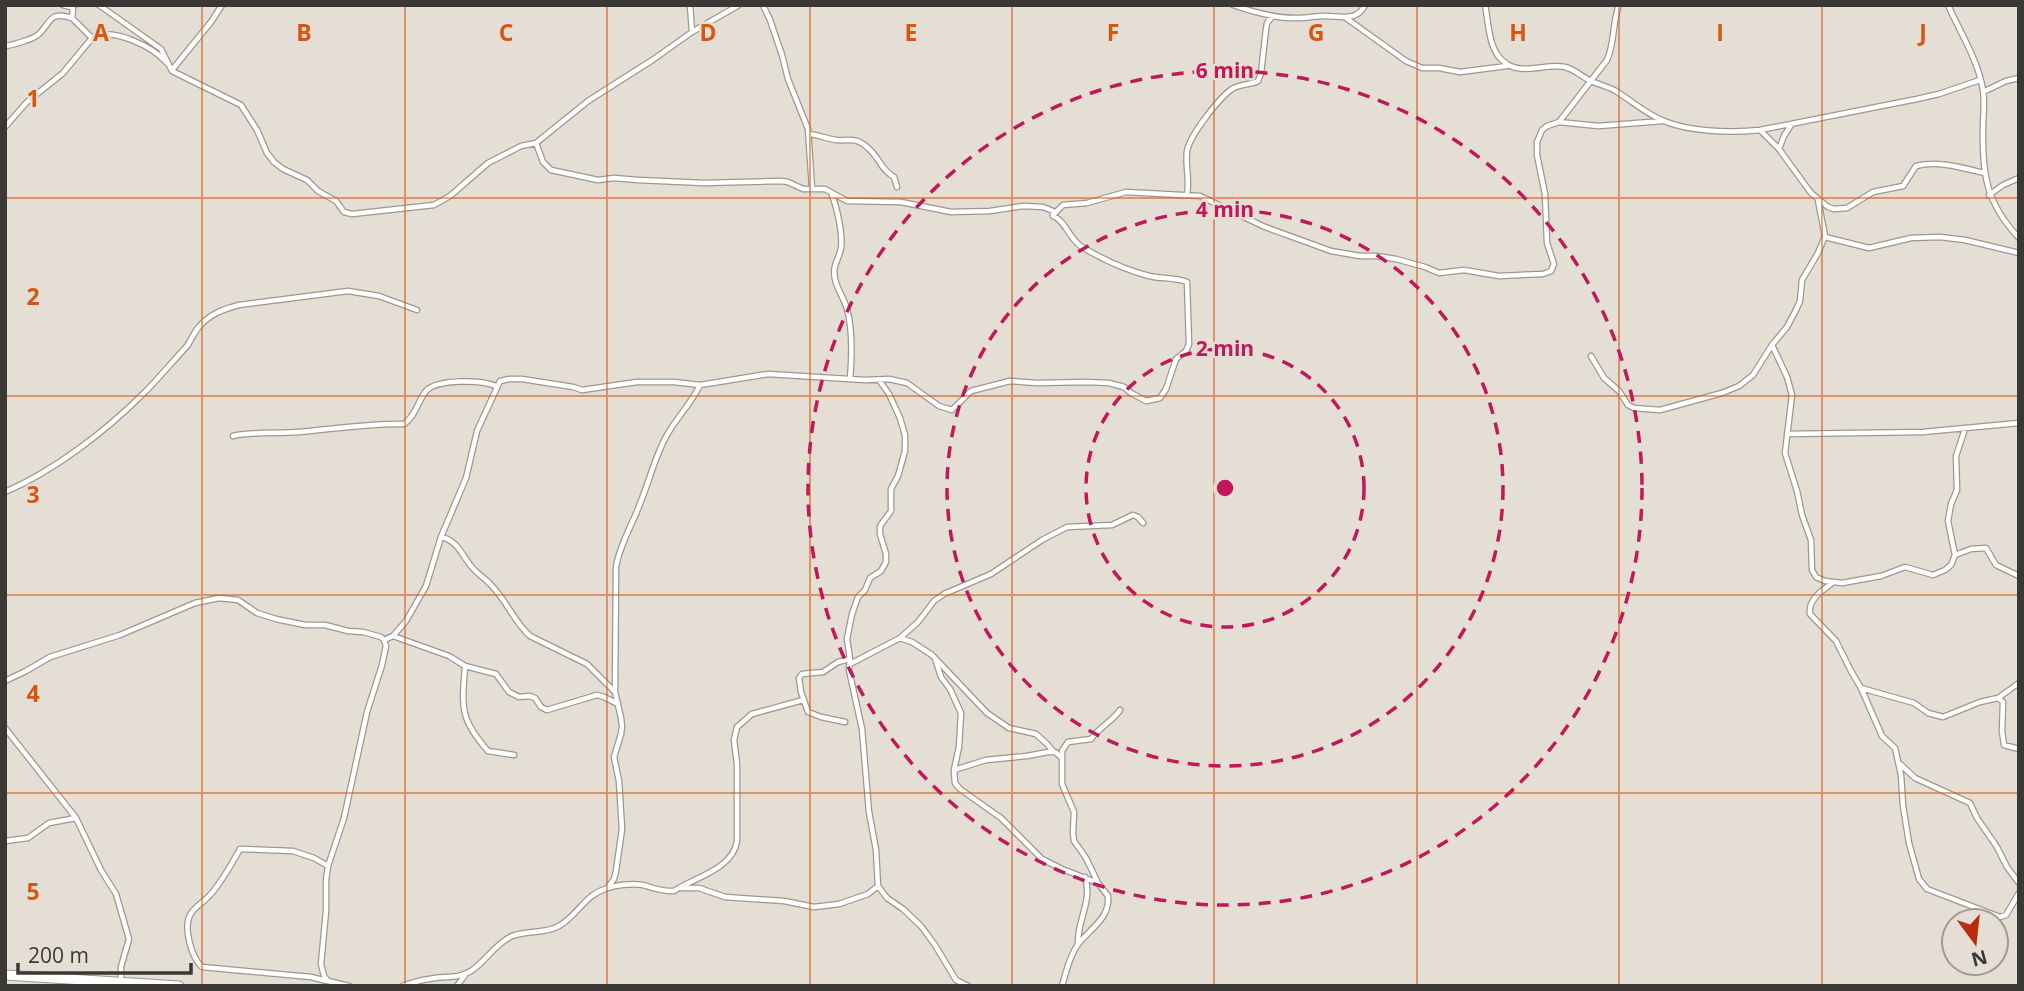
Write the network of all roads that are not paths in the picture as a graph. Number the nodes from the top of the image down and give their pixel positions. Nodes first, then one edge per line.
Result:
1 (63, 5) edge
2 (99, 5) edge
3 (222, 5) edge
4 (690, 5) edge
5 (739, 5) edge
6 (763, 5) edge
7 (1233, 5) edge
8 (1365, 5) edge
9 (1485, 5) edge
10 (1619, 5) edge
11 (1948, 5) edge
12 (73, 6) edge
13 (1272, 17) junction
14 (72, 18) junction
15 (1346, 18) junction
16 (692, 32) junction
17 (92, 38) junction
18 (5, 46) edge
19 (1508, 65) junction
20 (172, 71) junction
21 (2019, 78) edge
22 (1980, 80) junction
23 (1590, 81) junction
24 (1983, 92) junction
25 (1663, 121) junction
26 (1559, 122) junction
27 (1792, 124) junction
28 (5, 128) edge
29 (1760, 130) junction
30 (809, 135) junction
31 (536, 143) junction
32 (1779, 149) junction
33 (1984, 173) junction
34 (2019, 178) edge
35 (897, 187) dead end
36 (812, 188) junction
37 (832, 194) junction
38 (1187, 195) junction
39 (1989, 195) junction
40 (1818, 200) junction
41 (1053, 216) junction
42 (1825, 236) junction
43 (2019, 238) edge
44 (2019, 253) edge
45 (417, 310) dead end
46 (1772, 345) junction
47 (1591, 356) dead end
48 (850, 379) junction
49 (879, 380) junction
50 (700, 385) junction
51 (497, 387) junction
52 (2019, 423) edge
53 (1965, 429) junction
54 (1787, 435) junction
55 (233, 436) dead end
56 (5, 492) edge
57 (1143, 523) dead end
58 (440, 537) junction
59 (1955, 555) junction
60 (2019, 576) edge
61 (1832, 583) junction
62 (393, 636) junction
63 (900, 638) junction
64 (384, 640) junction
65 (935, 658) junction
66 (850, 662) junction
67 (465, 666) junction
68 (5, 681) edge
69 (2019, 683) edge
70 (1861, 688) junction
71 (615, 692) junction
72 (1998, 698) junction
73 (803, 700) junction
74 (619, 705) junction
75 (1121, 710) dead end
76 (845, 722) dead end
77 (5, 728) edge
78 (2019, 749) edge
79 (1052, 751) junction
80 (514, 755) dead end
81 (1061, 758) junction
82 (1899, 764) junction
83 (954, 770) junction
84 (76, 818) junction
85 (5, 841) edge
86 (328, 866) junction
87 (1085, 877) junction
88 (1098, 883) junction
89 (2019, 883) edge
90 (878, 886) junction
91 (607, 888) junction
92 (680, 888) junction
93 (2019, 893) edge
94 (1078, 944) junction
95 (321, 964) junction
96 (466, 973) junction
97 (5, 975) edge
98 (311, 977) junction
99 (328, 981) junction
100 (121, 983) junction
101 (179, 986) edge
102 (349, 986) edge
103 (402, 986) edge
104 (457, 986) edge
105 (968, 986) edge
106 (1062, 986) edge

1 - 12 street
2 - 20 street
3 - 20 street
4 - 16 street
5 - 16 street
6 - 30 street
7 - 13 street
8 - 15 street
9 - 19 street
10 - 23 street
11 - 22 street
12 - 14 street
13 - 15 street
13 - 38 street
14 - 17 street
14 - 18 street
15 - 19 street
16 - 31 street
17 - 20 street
17 - 28 street
19 - 23 street
20 - 31 street
21 - 24 street
22 - 24 street
22 - 27 street
23 - 25 street
23 - 26 street
24 - 33 street
25 - 26 street
25 - 29 street
26 - 38 street
27 - 29 street
27 - 32 street
29 - 32 street
30 - 35 street
30 - 36 street
31 - 36 street
32 - 40 street
33 - 39 street
33 - 40 street
34 - 39 street
36 - 37 street
37 - 41 street
37 - 48 street
38 - 41 street
39 - 43 street
40 - 42 street
41 - 49 street
42 - 44 street
42 - 46 street
45 - 56 street
46 - 47 street
46 - 54 street
48 - 49 street
48 - 50 street
49 - 66 street
50 - 51 street
50 - 71 street
51 - 55 street
51 - 58 street
52 - 53 street
53 - 54 street
53 - 59 street
54 - 61 street
57 - 63 street
58 - 62 street
58 - 71 street
59 - 60 street
59 - 61 street
61 - 70 street
62 - 64 street
62 - 67 street
63 - 65 street
63 - 66 street
64 - 68 street
64 - 86 street
65 - 79 street
65 - 83 street
66 - 73 street
66 - 90 street
67 - 74 street
67 - 80 street
69 - 72 street
70 - 72 street
70 - 82 street
71 - 74 street
72 - 78 street
73 - 76 street
73 - 92 street
74 - 91 street
75 - 81 street
77 - 84 street
79 - 81 street
79 - 83 street
81 - 88 street
82 - 89 street
82 - 93 street
83 - 87 street
84 - 85 street
84 - 100 street
86 - 95 street
86 - 98 street
87 - 88 street
87 - 94 street
88 - 94 street
90 - 92 street
90 - 105 street
91 - 92 street
91 - 96 street
94 - 106 street
95 - 98 street
95 - 99 street
96 - 103 street
96 - 104 street
97 - 100 highway
98 - 99 street
99 - 102 street
100 - 101 highway

